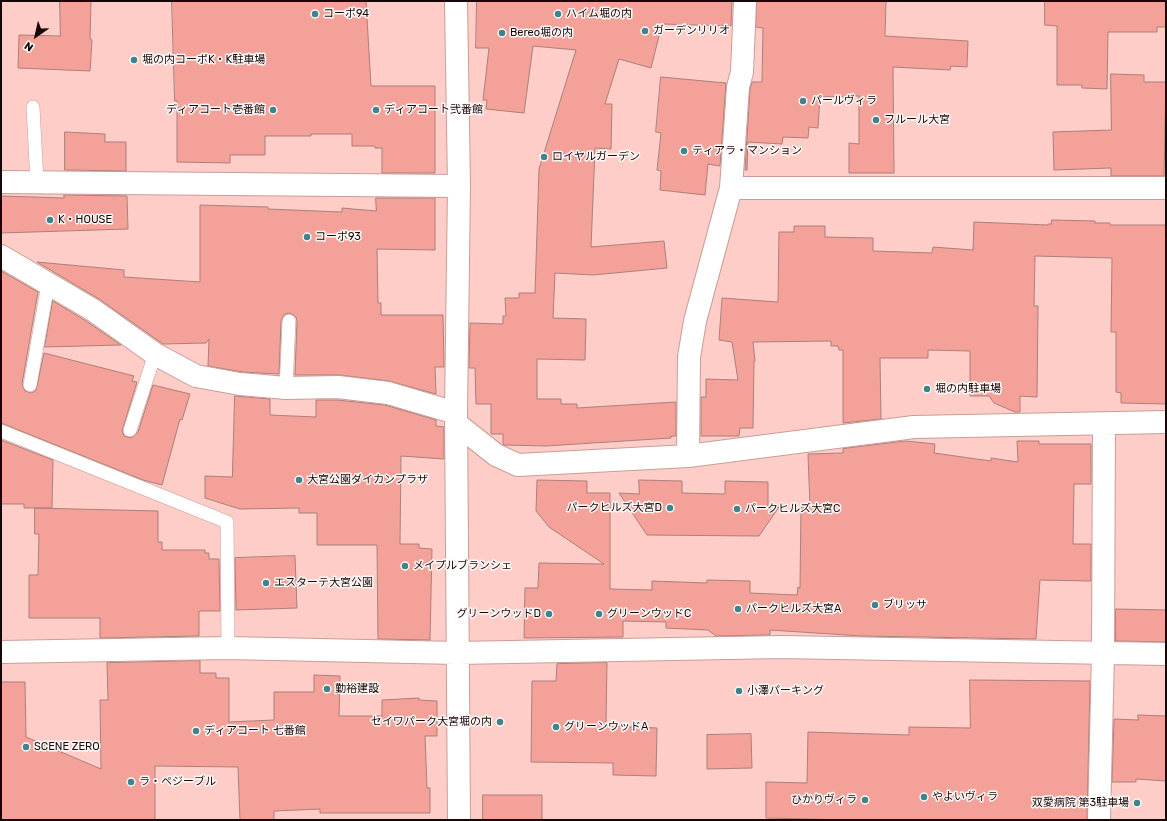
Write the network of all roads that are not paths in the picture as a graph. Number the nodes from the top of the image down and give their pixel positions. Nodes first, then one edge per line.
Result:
1 (456, 1) edge
2 (745, 1) edge
3 (33, 107) dead end
4 (1, 182) edge
5 (37, 182) junction
6 (459, 186) junction
7 (731, 188) junction
8 (1166, 188) edge
9 (1, 256) edge
10 (48, 284) junction
11 (289, 320) dead end
12 (155, 354) junction
13 (30, 385) dead end
14 (286, 388) junction
15 (457, 418) junction
16 (1166, 422) edge
17 (1104, 424) junction
18 (130, 430) dead end
19 (1, 431) edge
20 (688, 456) junction
21 (228, 648) junction
22 (1, 652) edge
23 (457, 653) junction
24 (1103, 653) junction
25 (1166, 654) edge
26 (459, 820) edge
27 (1099, 820) edge

1 - 6 street
2 - 7 street
3 - 5 lane
4 - 5 street
5 - 6 street
6 - 15 street
7 - 8 street
7 - 20 street
9 - 10 street
10 - 12 street
10 - 13 lane
11 - 14 lane
12 - 14 street
12 - 18 lane
14 - 15 street
15 - 20 street
15 - 23 street
16 - 17 street
17 - 20 street
17 - 24 street
19 - 21 lane
21 - 22 street
21 - 23 street
23 - 24 street
23 - 26 street
24 - 25 street
24 - 27 street

